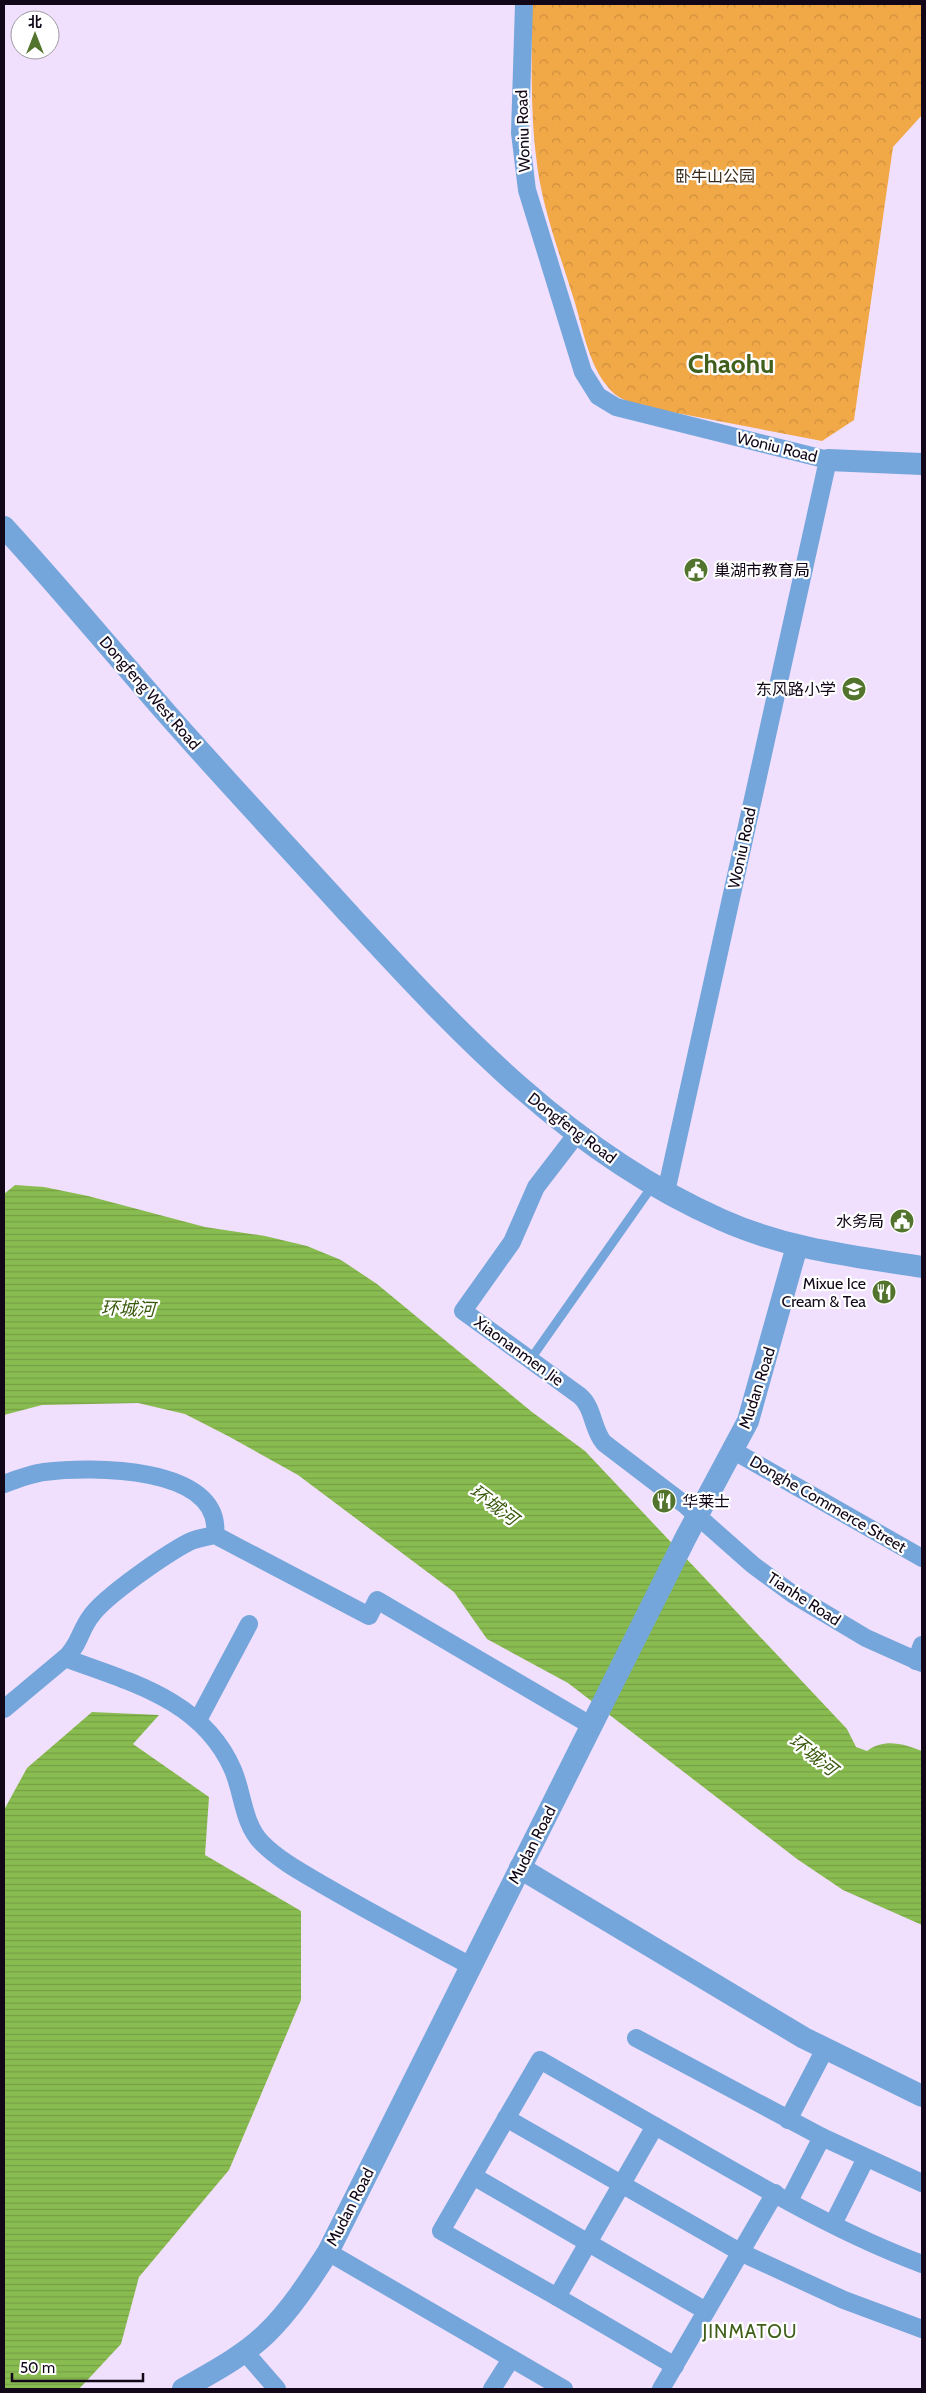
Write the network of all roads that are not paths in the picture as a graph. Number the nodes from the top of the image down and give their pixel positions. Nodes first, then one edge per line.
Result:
1 (524, 4) edge
2 (828, 460) junction
3 (922, 464) edge
4 (4, 527) edge
5 (298, 859) joint
6 (576, 1134) junction
7 (659, 1188) junction
8 (797, 1246) junction
9 (922, 1267) edge
10 (530, 1360) junction
11 (734, 1451) junction
12 (4, 1484) edge
13 (698, 1516) junction
14 (215, 1536) junction
15 (922, 1558) edge
16 (249, 1624) dead end
17 (920, 1656) edge
18 (65, 1658) junction
19 (4, 1709) edge
20 (198, 1720) junction
21 (592, 1726) junction
22 (520, 1868) junction
23 (471, 1966) junction
24 (636, 2038) dead end
25 (825, 2049) junction
26 (922, 2096) edge
27 (506, 2118) junction
28 (788, 2120) junction
29 (656, 2126) junction
30 (822, 2137) junction
31 (866, 2158) junction
32 (473, 2176) junction
33 (922, 2183) edge
34 (621, 2185) junction
35 (782, 2197) junction
36 (833, 2224) junction
37 (588, 2243) junction
38 (328, 2252) junction
39 (740, 2252) junction
40 (922, 2264) edge
41 (557, 2297) junction
42 (706, 2311) junction
43 (922, 2329) edge
44 (244, 2351) junction
45 (511, 2358) junction
46 (675, 2366) junction
47 (183, 2389) edge
48 (277, 2389) edge
49 (492, 2389) edge
50 (564, 2389) edge
51 (661, 2389) edge

1 - 2 street, Woniu Road
2 - 3 street
2 - 7 street, Woniu Road
4 - 5 street, Dongfeng West Road
5 - 6 street, Dongfeng Road
6 - 7 street, Dongfeng Road
6 - 10 street, Xiaonanmen Jie
7 - 8 street, Dongfeng Road
7 - 10 lane
8 - 9 street, Dongfeng Road
8 - 11 street, Mudan Road
10 - 13 street, Xiaonanmen Jie
11 - 13 street, Mudan Road
11 - 15 street, Donghe Commerce Street
12 - 14 street
13 - 17 street, Tianhe Road
13 - 21 street, Mudan Road
14 - 18 street
14 - 21 street
16 - 20 street
18 - 19 street
18 - 20 street
20 - 23 street
21 - 22 street, Mudan Road
22 - 23 street, Mudan Road
22 - 25 street
23 - 38 street, Mudan Road
24 - 28 street
25 - 26 street
25 - 28 street
27 - 29 street
27 - 32 street
27 - 34 street
28 - 30 street
29 - 34 street
29 - 35 street
30 - 31 street
30 - 35 street
31 - 33 street
31 - 36 street
32 - 37 street
32 - 41 street
34 - 37 street
34 - 39 street
35 - 36 street
35 - 39 street
36 - 40 street
37 - 41 street
37 - 42 street
38 - 44 street, Mudan Road
38 - 45 street
39 - 42 street
39 - 43 street
41 - 46 street
42 - 46 street
44 - 47 street, Mudan Road
44 - 48 street
45 - 49 street
45 - 50 street
46 - 51 street

